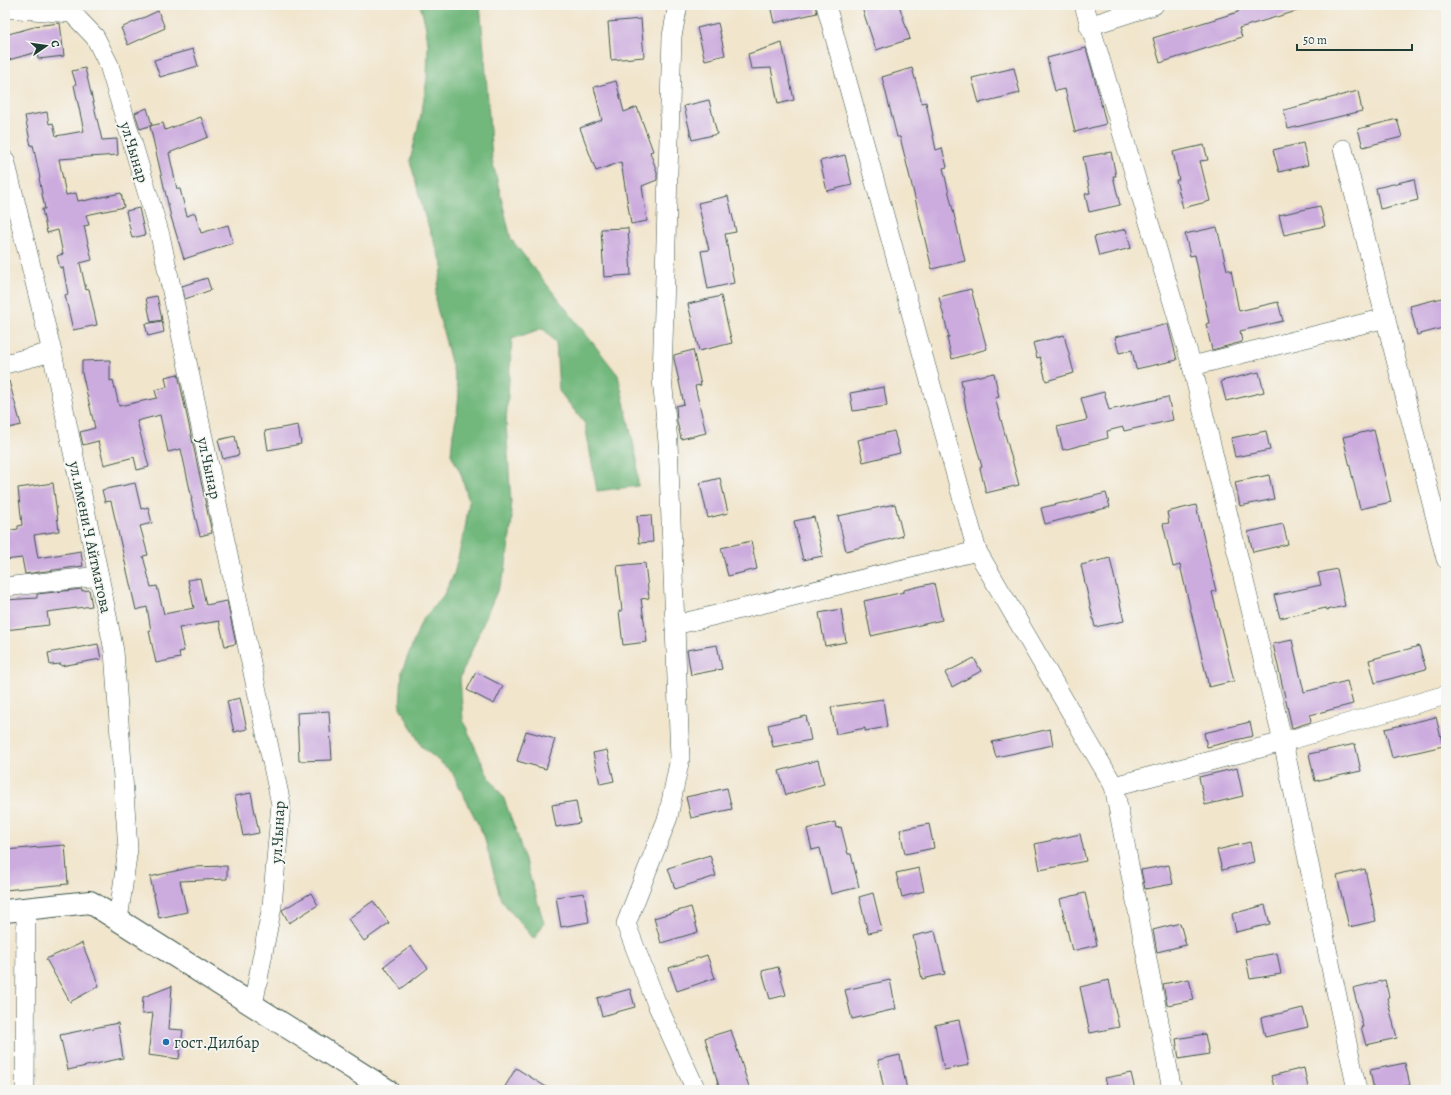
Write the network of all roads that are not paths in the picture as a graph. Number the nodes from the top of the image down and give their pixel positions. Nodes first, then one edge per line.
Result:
1 (678, 5) edge
2 (826, 5) edge
3 (1084, 5) edge
4 (1154, 5) edge
5 (5, 8) edge
6 (1089, 26) junction
7 (1344, 149) dead end
8 (5, 160) edge
9 (1386, 318) junction
10 (52, 352) junction
11 (5, 364) edge
12 (1192, 366) junction
13 (978, 551) junction
14 (1446, 559) edge
15 (99, 576) junction
16 (5, 586) edge
17 (675, 625) junction
18 (1446, 695) edge
19 (1283, 742) junction
20 (1114, 786) junction
21 (15, 910) edge
22 (118, 920) junction
23 (253, 1005) junction
24 (26, 1090) edge
25 (387, 1090) edge
26 (696, 1090) edge
27 (1172, 1090) edge
28 (1357, 1090) edge

1 - 17 street
2 - 13 street
3 - 6 street
4 - 6 street
5 - 23 street, ул.Чынар
6 - 12 street
7 - 9 street
8 - 10 street, ул.имени.Ч Айтматова
9 - 12 street
9 - 14 street
10 - 11 street
10 - 15 street, ул.имени.Ч Айтматова
12 - 19 street
13 - 17 street
13 - 20 street
15 - 16 street
15 - 22 street, ул.имени.Ч Айтматова
17 - 26 street
18 - 19 street
19 - 20 street
19 - 28 street
20 - 27 street
21 - 22 street
21 - 24 street
22 - 23 street
23 - 25 street

